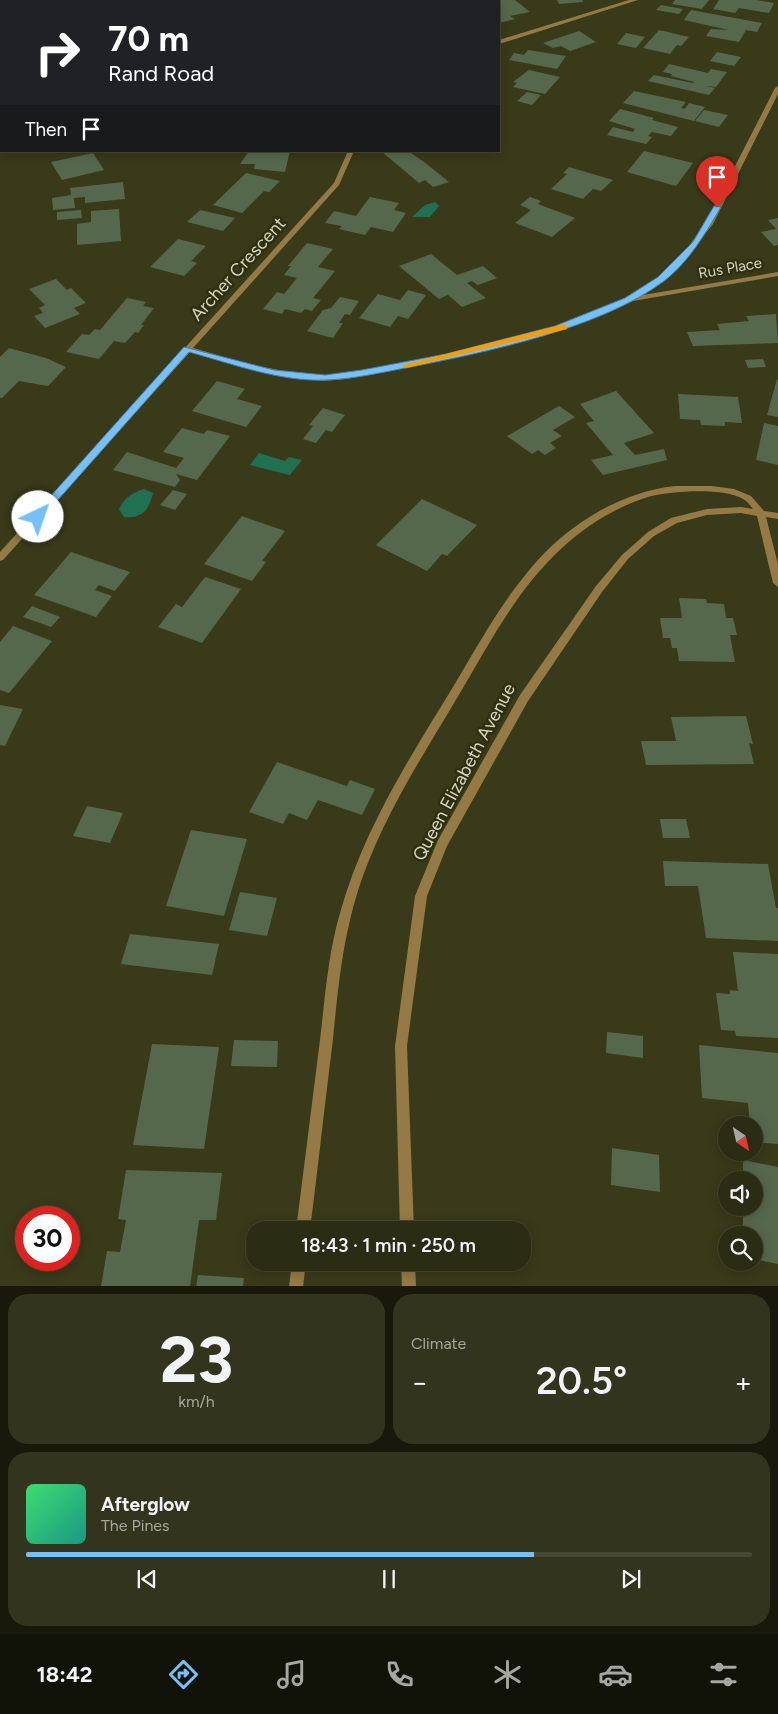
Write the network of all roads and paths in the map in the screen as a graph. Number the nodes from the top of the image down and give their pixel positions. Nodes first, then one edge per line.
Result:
1 (634, 0) edge
2 (500, 42) edge
3 (778, 88) edge
4 (351, 152) edge
5 (778, 274) edge
6 (628, 300) junction
7 (188, 349) junction
8 (760, 512) junction
9 (778, 516) edge
10 (0, 558) edge
11 (778, 583) edge
12 (304, 1221) edge
13 (407, 1221) edge
14 (298, 1271) edge
15 (408, 1271) edge
16 (296, 1286) edge
17 (409, 1286) edge

1 - 2 street
3 - 6 street
4 - 7 street, Archer Crescent
5 - 6 street, Rus Place
6 - 7 street
7 - 10 street, Archer Crescent
8 - 9 street, Queen Elizabeth Avenue
8 - 11 street
8 - 12 street
8 - 13 street, Queen Elizabeth Avenue
14 - 16 street
15 - 17 street

